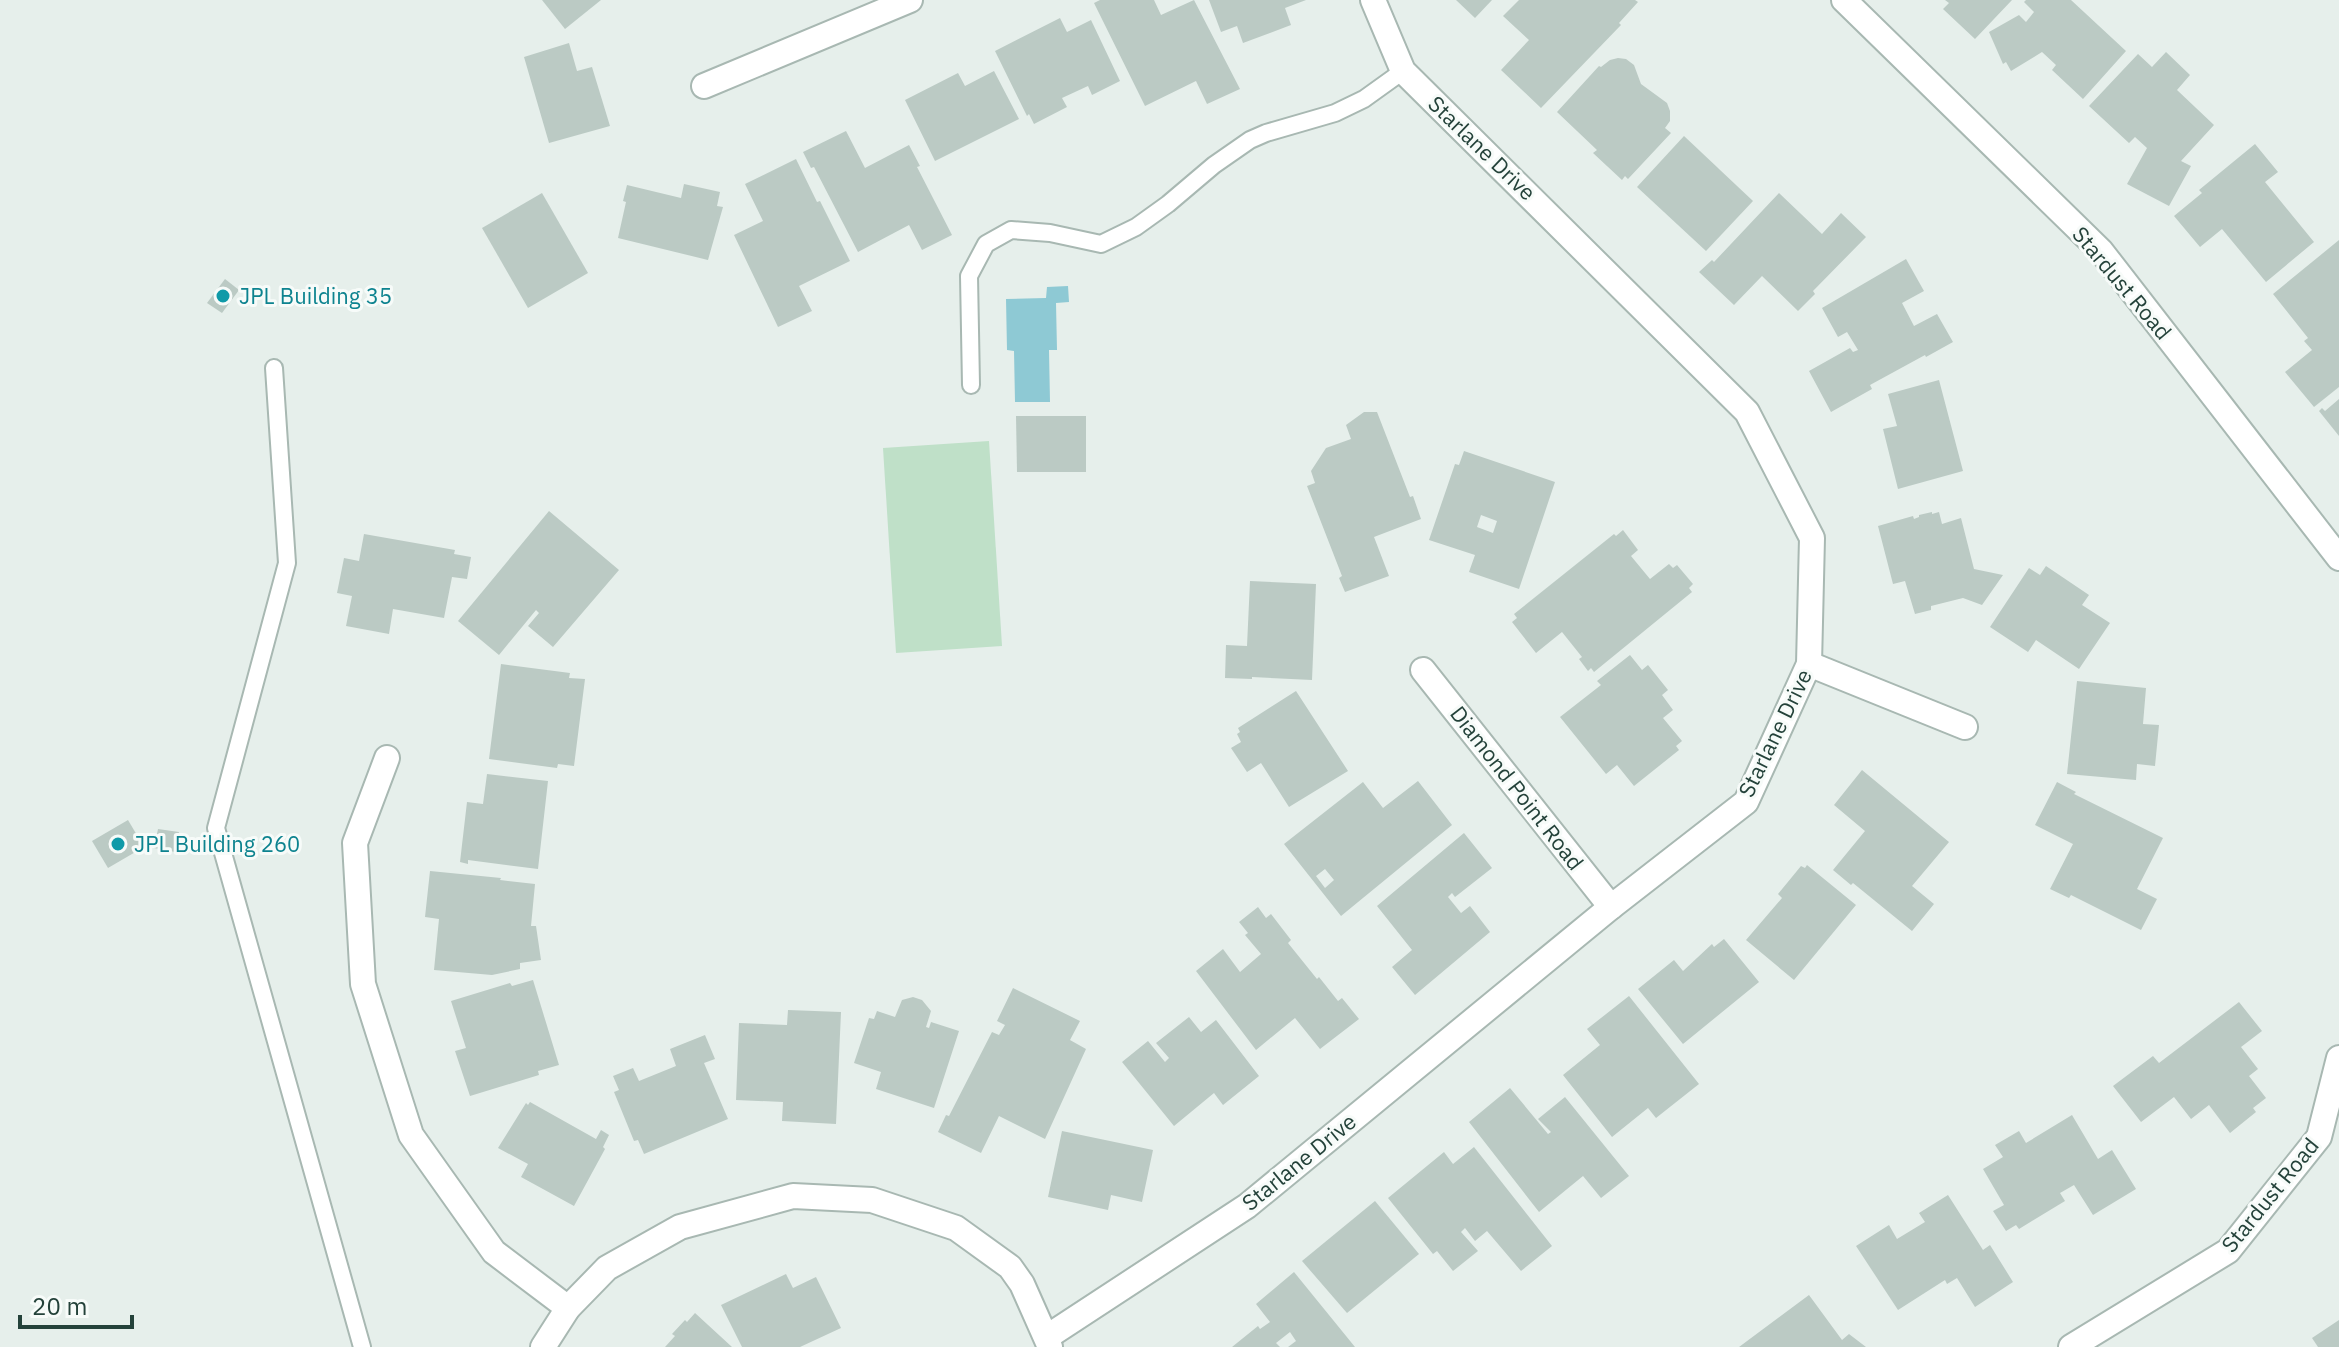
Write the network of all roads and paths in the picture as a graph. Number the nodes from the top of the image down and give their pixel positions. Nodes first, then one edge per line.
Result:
1 (910, 0) edge
2 (1373, 0) edge
3 (1844, 0) edge
4 (1403, 71) junction
5 (704, 86) dead end
6 (274, 368) dead end
7 (971, 385) dead end
8 (2339, 558) edge
9 (1809, 664) junction
10 (1423, 670) dead end
11 (1965, 727) dead end
12 (387, 758) dead end
13 (1611, 907) junction
14 (2339, 1058) edge
15 (568, 1308) junction
16 (1049, 1342) edge
17 (362, 1347) edge
18 (543, 1347) edge
19 (2071, 1347) edge

1 - 5 street
2 - 4 street, Starlane Drive
3 - 8 street, Stardust Road
4 - 7 lane
4 - 9 street, Starlane Drive
6 - 17 lane
9 - 11 street
9 - 13 street, Starlane Drive
10 - 13 street, Diamond Point Road
12 - 15 street
13 - 16 street, Starlane Drive
14 - 19 street, Stardust Road
15 - 16 street
15 - 18 street

